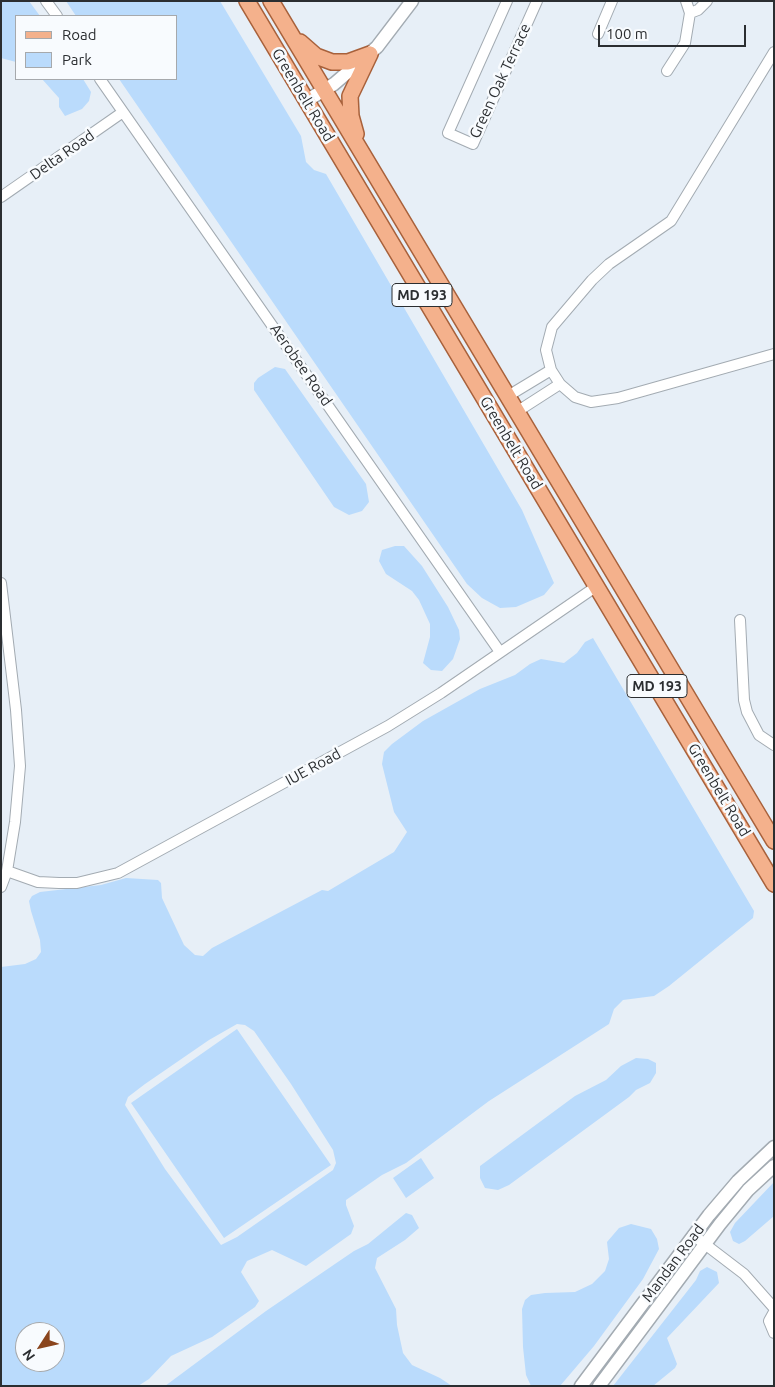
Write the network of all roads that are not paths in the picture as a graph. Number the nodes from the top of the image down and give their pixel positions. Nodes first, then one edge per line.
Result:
1 (46, 1) edge
2 (247, 1) edge
3 (271, 1) edge
4 (412, 1) edge
5 (507, 1) edge
6 (537, 1) edge
7 (612, 1) edge
8 (686, 1) edge
9 (707, 1) edge
10 (690, 13) junction
11 (55, 15) edge
12 (598, 34) dead end
13 (291, 35) junction
14 (774, 52) edge
15 (370, 54) junction
16 (668, 71) dead end
17 (101, 80) edge
18 (324, 90) junction
19 (306, 101) junction
20 (123, 112) junction
21 (362, 153) junction
22 (1, 197) edge
23 (774, 354) edge
24 (551, 370) junction
25 (560, 384) junction
26 (508, 396) junction
27 (518, 411) junction
28 (1, 583) edge
29 (596, 586) junction
30 (740, 620) dead end
31 (500, 652) junction
32 (774, 745) edge
33 (774, 841) edge
34 (7, 871) junction
35 (774, 884) edge
36 (1, 887) edge
37 (774, 1147) edge
38 (774, 1166) edge
39 (693, 1235) junction
40 (705, 1244) junction
41 (774, 1310) edge
42 (774, 1333) edge
43 (581, 1386) edge
44 (599, 1386) edge

1 - 11 street
2 - 19 main road, Greenbelt Road / MD 193
3 - 13 main road, Greenbelt Road / MD 193
4 - 15 street
5 - 6 street, Green Oak Terrace
7 - 12 street
8 - 10 street
9 - 10 street
10 - 16 street
13 - 15 main road
13 - 18 main road, Greenbelt Road / MD 193
14 - 24 street
15 - 18 street
15 - 21 main road
17 - 20 street, Aerobee Road
18 - 19 street
18 - 21 main road, Greenbelt Road / MD 193
19 - 29 main road, Greenbelt Road / MD 193
20 - 22 street, Delta Road
20 - 31 street, Aerobee Road
21 - 26 main road, Greenbelt Road / MD 193
23 - 25 street
24 - 25 street
24 - 26 street
25 - 27 street
26 - 27 main road, Greenbelt Road / MD 193
27 - 33 main road, Greenbelt Road / MD 193
28 - 34 street
29 - 31 street, IUE Road
29 - 35 main road, Greenbelt Road / MD 193
30 - 32 street
31 - 34 street, IUE Road
34 - 36 street
37 - 39 street, Mandan Road
38 - 40 street, Mandan Road
39 - 40 street
39 - 43 street, Mandan Road
40 - 41 street
40 - 44 street, Mandan Road
41 - 42 street

